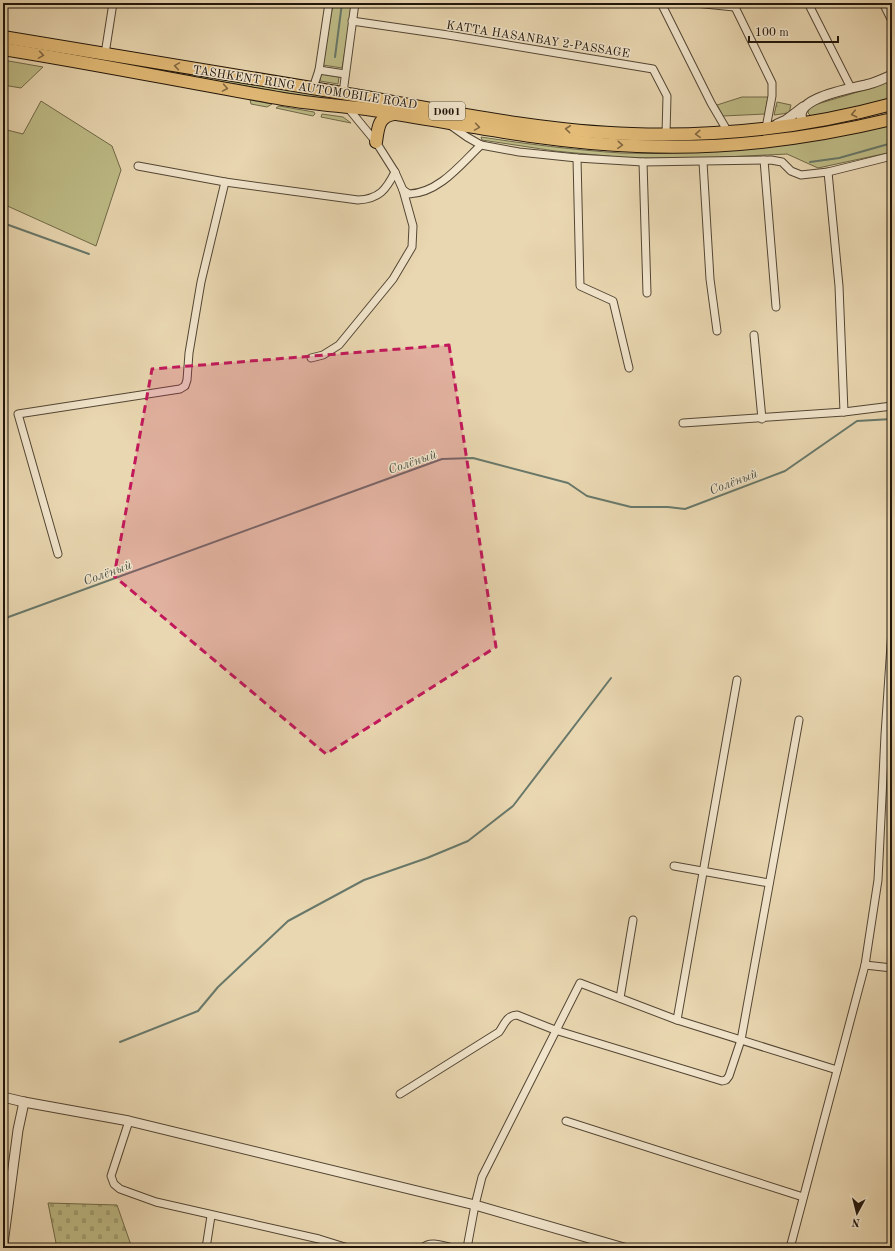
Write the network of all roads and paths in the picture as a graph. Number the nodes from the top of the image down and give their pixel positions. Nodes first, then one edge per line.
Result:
1 (113, 3) edge
2 (329, 3) edge
3 (355, 3) edge
4 (661, 3) edge
5 (695, 3) edge
6 (808, 3) edge
7 (883, 3) edge
8 (733, 5) edge
9 (352, 21) junction
10 (892, 21) edge
11 (3, 37) edge
12 (3, 49) edge
13 (105, 54) junction
14 (319, 70) junction
15 (345, 74) junction
16 (892, 75) edge
17 (313, 88) junction
18 (851, 88) junction
19 (343, 93) junction
20 (892, 104) edge
21 (806, 105) junction
22 (347, 107) junction
23 (394, 114) junction
24 (892, 119) edge
25 (447, 122) junction
26 (804, 123) junction
27 (766, 128) junction
28 (728, 132) junction
29 (666, 134) junction
30 (376, 142) junction
31 (481, 145) junction
32 (892, 156) edge
33 (577, 158) junction
34 (764, 160) junction
35 (643, 162) junction
36 (703, 162) junction
37 (138, 166) dead end
38 (395, 172) junction
39 (828, 172) junction
40 (225, 182) junction
41 (403, 190) junction
42 (647, 293) dead end
43 (776, 306) dead end
44 (717, 331) dead end
45 (754, 335) dead end
46 (311, 358) dead end
47 (629, 368) dead end
48 (892, 406) edge
49 (844, 412) junction
50 (762, 419) junction
51 (683, 423) dead end
52 (58, 554) dead end
53 (892, 630) edge
54 (736, 680) dead end
55 (799, 720) dead end
56 (888, 735) edge
57 (674, 866) dead end
58 (703, 871) junction
59 (769, 883) junction
60 (633, 920) dead end
61 (865, 965) junction
62 (892, 968) edge
63 (620, 998) junction
64 (677, 1020) junction
65 (555, 1030) junction
66 (741, 1040) junction
67 (837, 1070) junction
68 (400, 1094) dead end
69 (3, 1097) edge
70 (24, 1102) junction
71 (130, 1121) junction
72 (566, 1121) dead end
73 (803, 1197) junction
74 (475, 1205) junction
75 (211, 1216) junction
76 (3, 1244) edge
77 (206, 1248) edge
78 (348, 1248) edge
79 (422, 1248) edge
80 (453, 1248) edge
81 (467, 1248) edge
82 (624, 1248) edge
83 (790, 1248) edge

1 - 13 street
2 - 14 street
3 - 9 street
4 - 28 street
5 - 8 street
6 - 18 street
7 - 10 street
8 - 27 street
9 - 15 street
9 - 29 street, KATTA HASANBAY 2-PASSAGE
11 - 13 highway, TASHKENT RING AUTOMOBILE ROAD / D001
12 -> 22 highway, TASHKENT RING AUTOMOBILE ROAD / D001
17 -> 13 highway, TASHKENT RING AUTOMOBILE ROAD / D001
14 - 15 street
14 - 17 street
15 - 19 street
16 - 18 street
17 - 19 highway, TASHKENT RING AUTOMOBILE ROAD / D001
18 - 21 street
19 - 22 highway
29 -> 19 highway, TASHKENT RING AUTOMOBILE ROAD / D001
20 -> 26 highway, TASHKENT RING AUTOMOBILE ROAD / D001
21 - 26 street
21 - 27 street
22 - 23 highway, TASHKENT RING AUTOMOBILE ROAD / D001
22 - 30 street
23 - 25 highway, TASHKENT RING AUTOMOBILE ROAD / D001
23 - 30 highway
25 -> 24 highway, TASHKENT RING AUTOMOBILE ROAD / D001
25 - 31 street
26 - 27 highway, TASHKENT RING AUTOMOBILE ROAD / D001
27 - 28 highway, TASHKENT RING AUTOMOBILE ROAD / D001
28 -> 29 highway, TASHKENT RING AUTOMOBILE ROAD / D001
30 - 38 street
31 - 33 street
31 - 41 street
32 - 39 street
33 - 35 street
33 - 47 street
34 - 36 street
34 - 39 street
34 - 43 street
35 - 36 street
35 - 42 street
36 - 44 street
37 - 40 street
38 - 40 street
38 - 41 street
39 - 49 street
40 - 52 street
41 - 46 street
45 - 50 street
48 - 49 street
49 - 50 street
50 - 51 street
53 - 56 street
54 - 58 street
55 - 59 street
56 - 61 street
57 - 58 street
58 - 59 street
58 - 64 street
59 - 66 street
60 - 63 street
61 - 62 street
61 - 67 street
63 - 64 street
63 - 65 street
64 - 66 street
65 - 66 street
65 - 68 street
65 - 74 street
66 - 67 street
67 - 73 street
69 - 70 street
70 - 71 street
70 - 76 street
71 - 74 street
71 - 75 street
72 - 73 street
73 - 83 street
74 - 81 street
74 - 82 street
75 - 77 street
75 - 78 street
79 - 80 street

